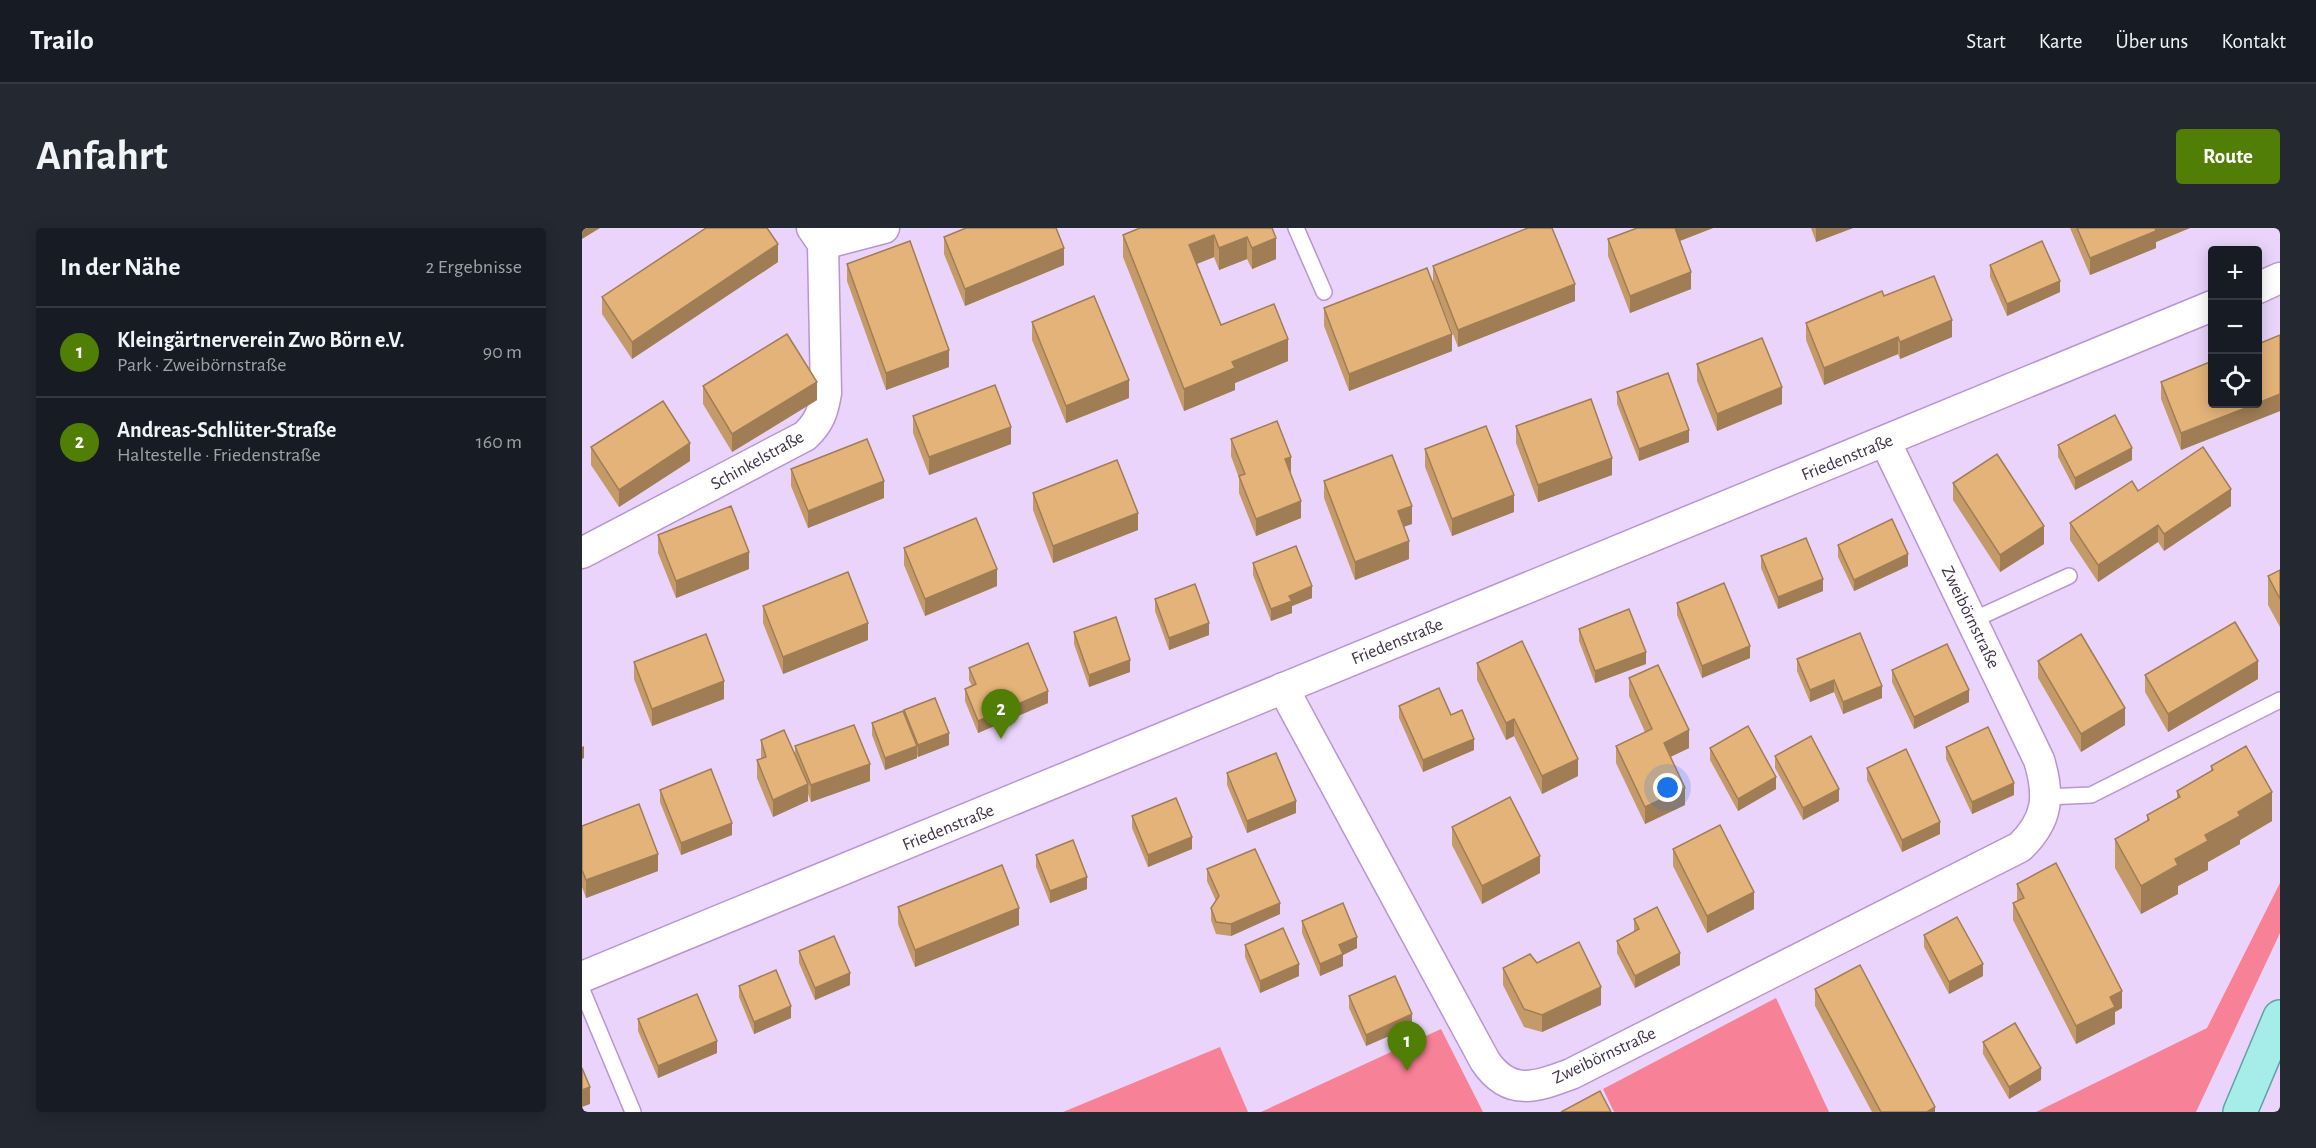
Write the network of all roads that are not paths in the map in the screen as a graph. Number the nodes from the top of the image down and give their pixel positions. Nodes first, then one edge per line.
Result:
1 (884, 228) edge
2 (1296, 228) edge
3 (817, 236) edge
4 (2280, 278) edge
5 (2262, 286) edge
6 (1324, 292) dead end
7 (2208, 308) edge
8 (1885, 441) junction
9 (582, 553) edge
10 (2069, 576) dead end
11 (1972, 621) junction
12 (1283, 688) junction
13 (2280, 700) edge
14 (2046, 797) junction
15 (582, 977) edge
16 (582, 990) edge
17 (2280, 1017) edge
18 (2280, 1042) edge
19 (633, 1112) edge
20 (2240, 1112) edge

1 - 3 street
2 - 6 lane
3 - 9 street, Schinkelstraße
4 - 5 street
7 - 8 street, Friedenstraße
8 - 11 street, Zweibörnstraße
8 - 12 street, Friedenstraße
10 - 11 lane
11 - 14 street, Zweibörnstraße
12 - 14 street, Zweibörnstraße
12 - 15 street, Friedenstraße
13 - 14 lane
16 - 19 lane
17 - 20 main road
18 - 20 main road

